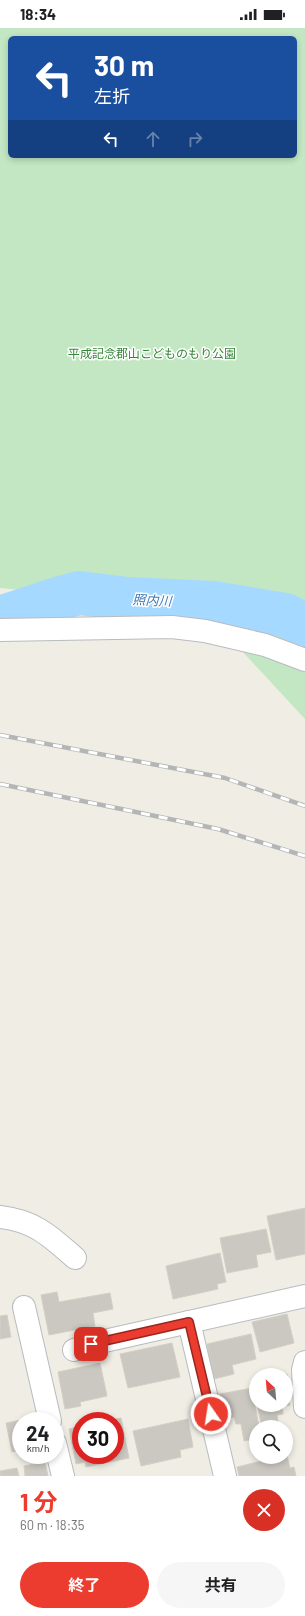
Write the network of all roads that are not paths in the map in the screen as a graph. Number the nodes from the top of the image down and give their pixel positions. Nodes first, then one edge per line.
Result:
1 (0, 630) edge
2 (305, 660) edge
3 (0, 1217) edge
4 (75, 1258) dead end
5 (305, 1296) edge
6 (24, 1307) dead end
7 (189, 1322) junction
8 (74, 1350) dead end
9 (305, 1362) edge
10 (305, 1407) edge
11 (48, 1412) edge
12 (60, 1464) edge
13 (63, 1476) edge
14 (225, 1476) edge

1 - 2 street
3 - 4 street
5 - 7 street
6 - 11 street
7 - 8 street
7 - 14 street
9 - 10 street
12 - 13 street

